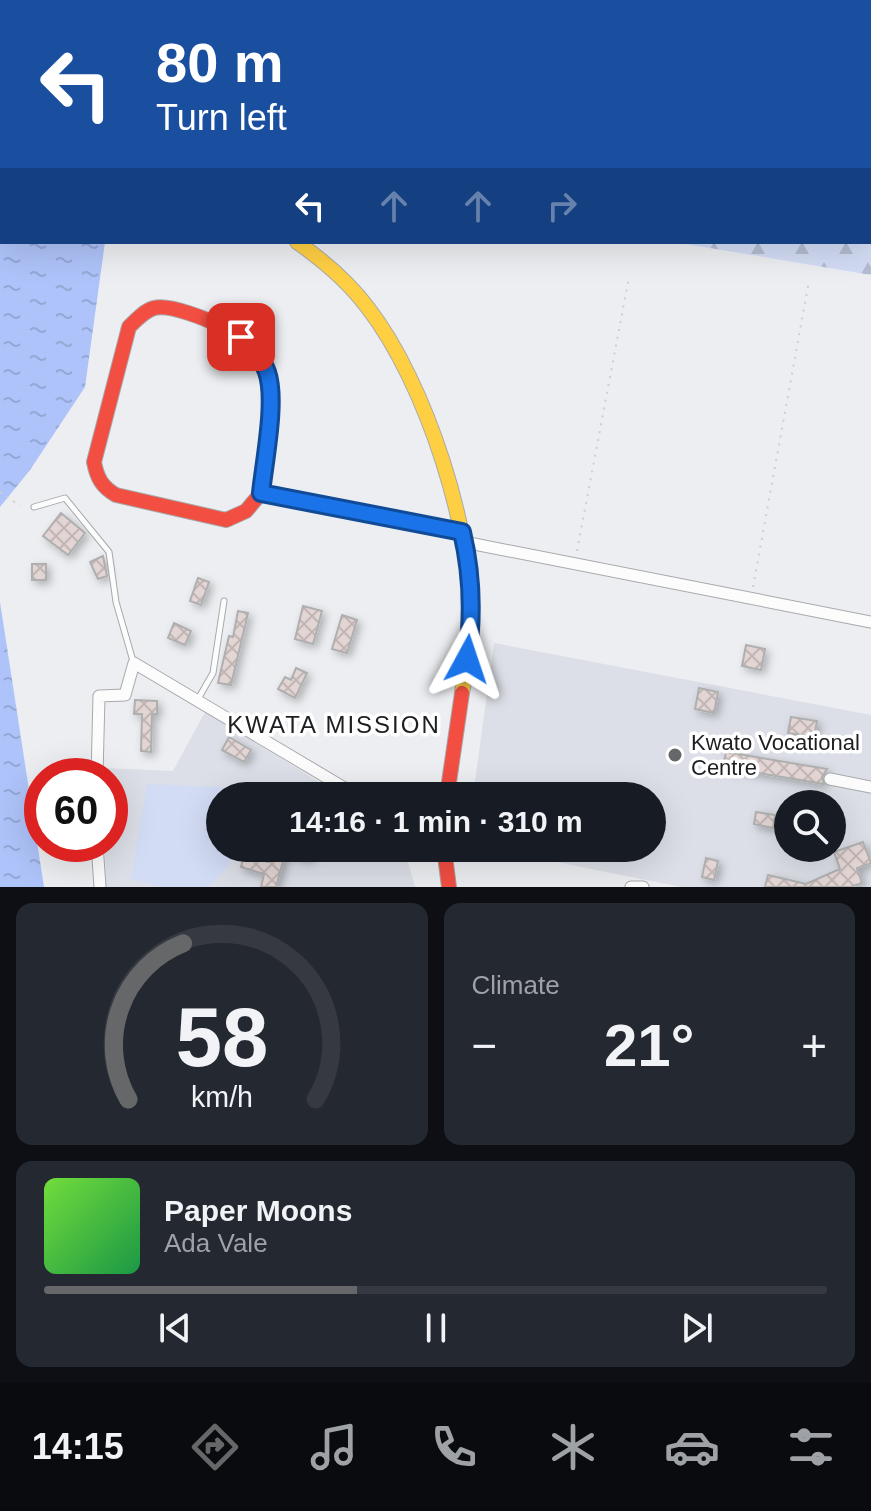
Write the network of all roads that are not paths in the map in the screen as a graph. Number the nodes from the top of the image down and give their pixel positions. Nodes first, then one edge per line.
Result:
1 (300, 244) edge
2 (261, 493) junction
3 (34, 507) dead end
4 (463, 537) junction
5 (224, 601) dead end
6 (871, 622) edge
7 (134, 663) junction
8 (197, 701) junction
9 (97, 758) edge
10 (830, 779) dead end
11 (334, 782) edge
12 (449, 782) edge
13 (871, 787) edge
14 (98, 862) edge
15 (446, 862) edge
16 (100, 887) edge
17 (449, 887) edge
18 (631, 887) edge
19 (643, 887) edge

1 - 4 street
2 - 2 street
2 - 4 street
3 - 7 lane
4 - 6 street
4 - 12 street
5 - 8 lane
7 - 8 street
7 - 9 street
8 - 11 street
10 - 13 street
14 - 16 street
15 - 17 street
18 - 19 street

